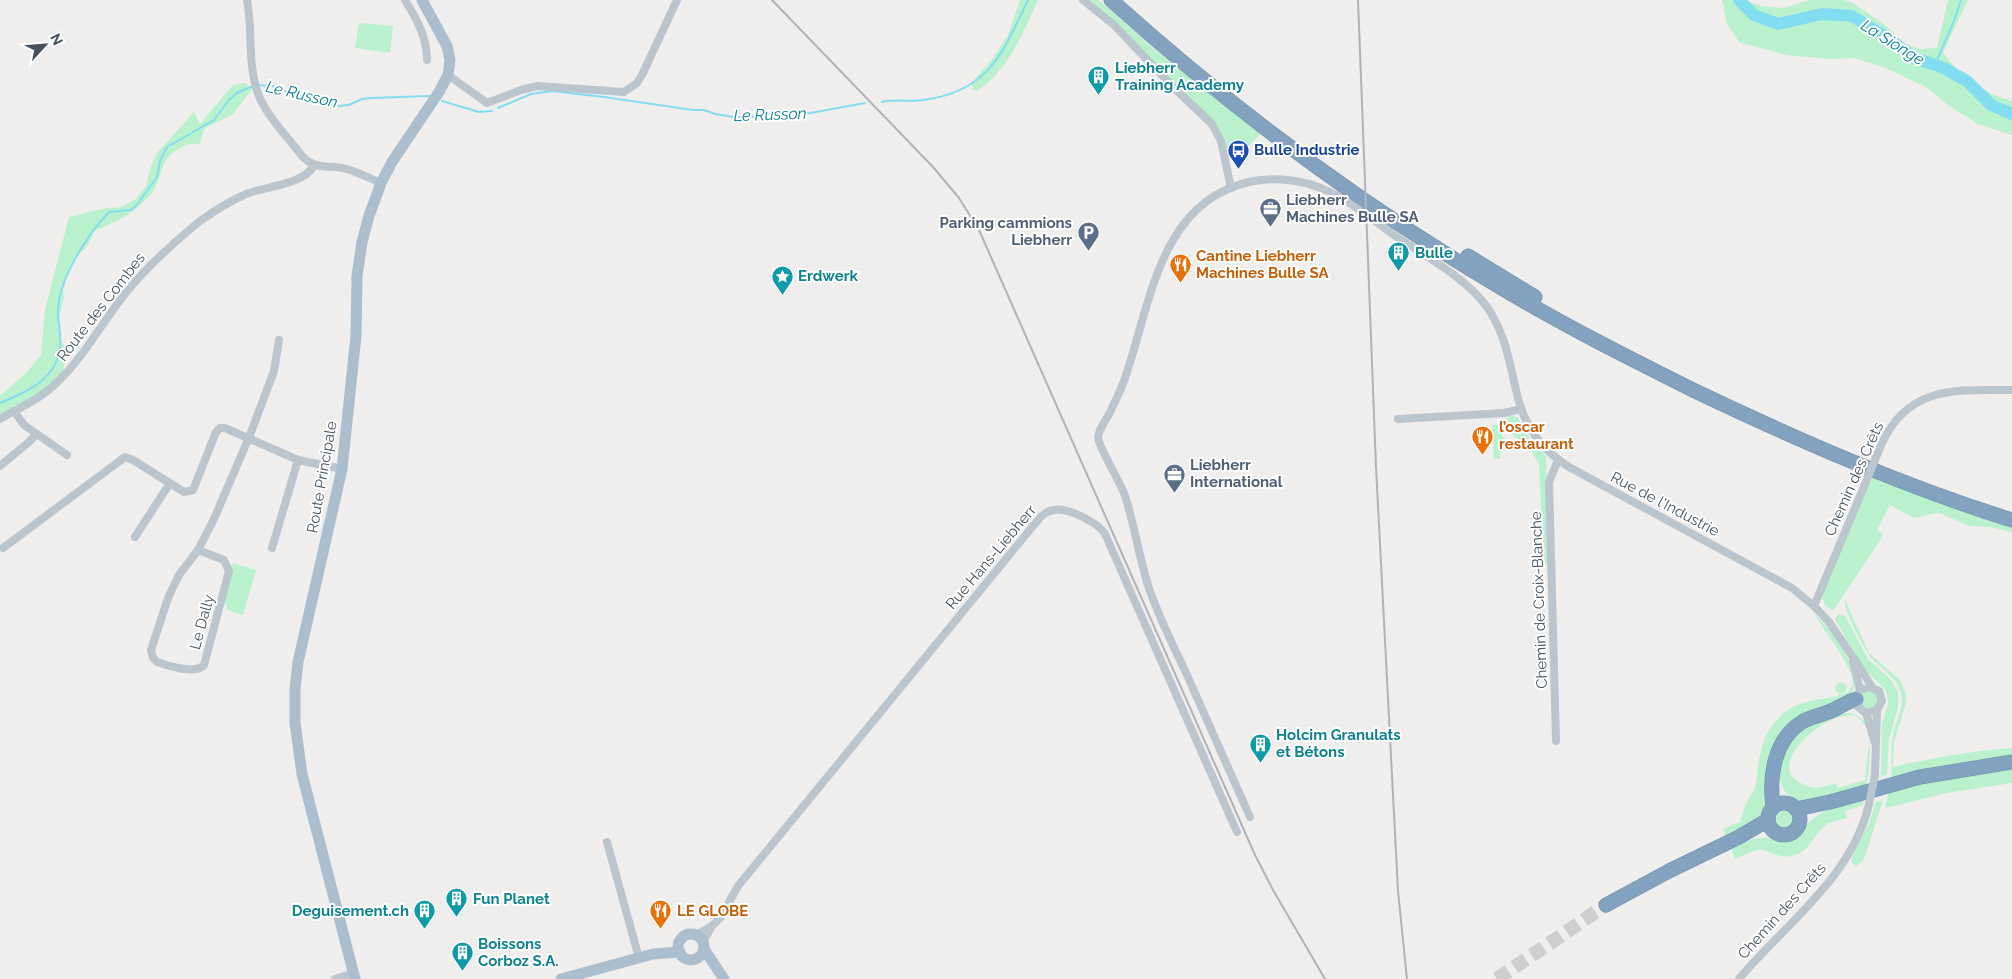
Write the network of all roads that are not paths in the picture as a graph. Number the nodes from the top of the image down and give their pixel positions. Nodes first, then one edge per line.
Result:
1 (247, 0) edge
2 (405, 0) edge
3 (422, 0) edge
4 (677, 0) edge
5 (1083, 0) edge
6 (1111, 0) edge
7 (1125, 0) edge
8 (427, 60) dead end
9 (448, 75) junction
10 (314, 166) junction
11 (381, 183) junction
12 (1231, 188) junction
13 (1517, 297) junction
14 (280, 340) dead end
15 (2012, 390) edge
16 (1521, 409) junction
17 (14, 411) junction
18 (0, 419) edge
19 (1398, 419) dead end
20 (36, 434) junction
21 (249, 438) junction
22 (67, 455) dead end
23 (298, 460) junction
24 (1558, 460) junction
25 (0, 466) edge
26 (342, 469) junction
27 (170, 483) junction
28 (2012, 510) edge
29 (2012, 520) edge
30 (2012, 526) edge
31 (135, 537) dead end
32 (2, 548) dead end
33 (272, 548) dead end
34 (198, 550) junction
35 (1814, 606) junction
36 (1852, 657) junction
37 (1872, 687) junction
38 (1860, 702) junction
39 (1877, 710) junction
40 (1556, 741) dead end
41 (1876, 747) junction
42 (2012, 762) edge
43 (1789, 809) junction
44 (1250, 817) dead end
45 (1770, 825) junction
46 (1237, 832) dead end
47 (607, 842) dead end
48 (1606, 905) tunnel mouth
49 (680, 946) junction
50 (700, 946) junction
51 (639, 958) junction
52 (721, 975) edge
53 (354, 976) edge
54 (336, 979) edge
55 (561, 979) edge
56 (1739, 979) edge

1 - 10 street
2 - 8 street
3 - 9 main road
4 - 9 street
5 - 12 street
6 - 13 highway
7 - 28 highway
9 - 11 main road, Route Principale
10 - 11 street
10 - 17 street, Route des Combes
11 - 26 main road, Route Principale
12 - 16 street, Rue de l'Industrie
12 - 44 street
13 - 29 highway
13 - 30 highway
14 - 21 street, Le Dally
15 - 35 street, Chemin des Crêts, bridge
16 - 19 street
16 - 24 street, Rue de l'Industrie
17 - 18 street, Route des Combes
17 - 20 street
20 - 22 street
20 - 25 street
21 - 23 street
21 - 27 street
21 - 34 street, Le Dally
23 - 26 street
23 - 33 street
24 - 35 street, Rue de l'Industrie
24 - 40 street, Chemin de Croix-Blanche
26 - 53 main road, Route Principale
27 - 31 street
27 - 32 street
34 - 34 street, Le Dally
35 - 36 street, Chemin des Crêts
36 - 37 street, Chemin des Crêts
36 - 38 street, Chemin des Crêts
37 - 38 street
37 - 39 street, Chemin des Crêts
38 - 39 street
38 - 41 street, Chemin des Crêts
38 - 43 highway
39 - 41 street, Chemin des Crêts
41 - 56 street, Chemin des Crêts, bridge
42 - 43 highway
43 - 45 highway
43 - 45 highway
45 - 48 highway
46 - 50 street, Rue Hans-Liebherr
47 - 51 street
49 - 50 main road
49 - 50 main road
49 - 51 main road
50 - 52 main road
51 - 55 main road
53 - 54 street

